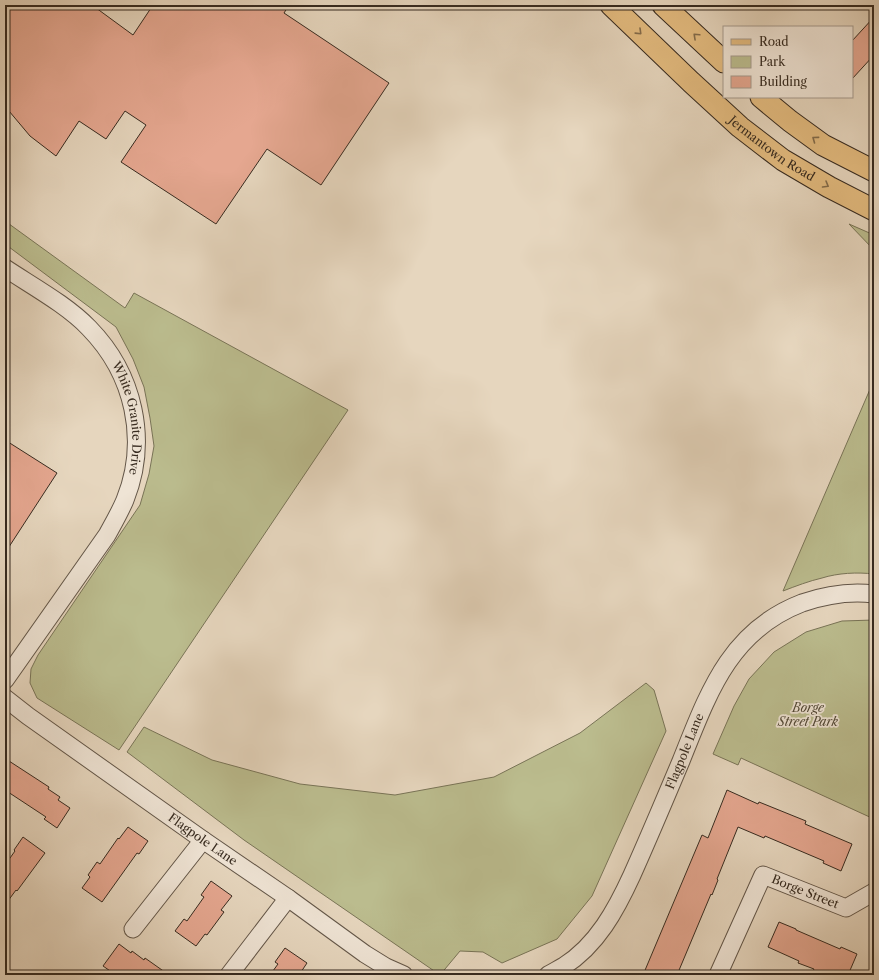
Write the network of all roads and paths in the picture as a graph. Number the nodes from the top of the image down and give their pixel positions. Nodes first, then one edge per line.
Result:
1 (611, 5) edge
2 (663, 5) edge
3 (723, 61) edge
4 (762, 98) edge
5 (874, 171) edge
6 (874, 210) edge
7 (5, 268) edge
8 (874, 594) edge
9 (5, 680) edge
10 (5, 698) edge
11 (202, 840) junction
12 (874, 892) edge
13 (288, 898) junction
14 (133, 929) dead end
15 (724, 973) edge
16 (229, 975) edge
17 (404, 975) edge
18 (548, 975) edge

1 -> 6 main road, Jermantown Road
3 -> 2 main road
5 -> 4 main road
7 - 9 street, White Granite Drive
8 - 18 street, Flagpole Lane
10 - 11 street, Flagpole Lane
11 - 13 street, Flagpole Lane
11 - 14 street
12 - 15 street, Borge Street
13 - 16 street
13 - 17 street, Flagpole Lane

